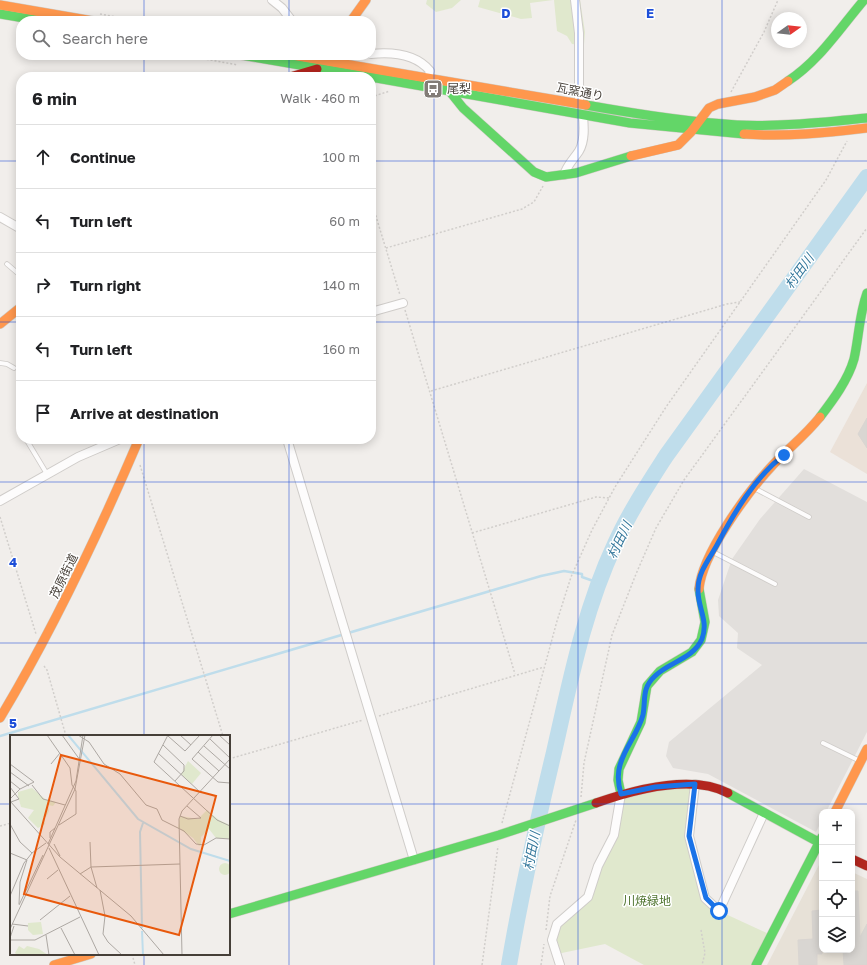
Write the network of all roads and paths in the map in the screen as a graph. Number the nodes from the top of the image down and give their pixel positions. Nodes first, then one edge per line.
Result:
1 (272, 0) edge
2 (366, 0) edge
3 (575, 0) edge
4 (778, 0) edge
5 (864, 0) edge
6 (0, 5) edge
7 (0, 14) edge
8 (64, 16) edge
9 (288, 16) edge
10 (355, 16) edge
11 (16, 17) edge
12 (376, 54) edge
13 (212, 60) edge
14 (311, 60) edge
15 (363, 60) edge
16 (325, 61) edge
17 (241, 65) dead end
18 (362, 65) junction
19 (301, 72) edge
20 (318, 72) edge
21 (324, 72) edge
22 (356, 72) edge
23 (376, 78) edge
24 (428, 78) junction
25 (399, 83) junction
26 (451, 93) junction
27 (376, 95) edge
28 (725, 102) junction
29 (579, 104) junction
30 (584, 116) junction
31 (867, 118) edge
32 (697, 122) junction
33 (867, 128) edge
34 (848, 131) junction
35 (691, 132) junction
36 (564, 175) junction
37 (546, 177) junction
38 (376, 216) edge
39 (0, 217) edge
40 (16, 226) edge
41 (867, 228) edge
42 (386, 248) junction
43 (7, 264) dead end
44 (16, 272) edge
45 (867, 292) edge
46 (740, 302) junction
47 (403, 303) junction
48 (16, 311) edge
49 (376, 311) edge
50 (0, 324) edge
51 (0, 363) edge
52 (14, 368) dead end
53 (430, 392) junction
54 (29, 444) edge
55 (108, 444) edge
56 (136, 444) edge
57 (289, 444) edge
58 (131, 457) junction
59 (47, 474) junction
60 (754, 487) junction
61 (609, 498) junction
62 (0, 501) edge
63 (0, 517) edge
64 (809, 517) dead end
65 (472, 533) junction
66 (713, 552) junction
67 (774, 584) dead end
68 (43, 646) junction
69 (38, 656) junction
70 (544, 667) junction
71 (515, 674) junction
72 (0, 718) edge
73 (371, 718) junction
74 (66, 735) edge
75 (223, 735) edge
76 (823, 743) dead end
77 (867, 749) edge
78 (230, 759) edge
79 (861, 761) junction
80 (695, 784) junction
81 (621, 794) junction
82 (580, 808) junction
83 (837, 809) edge
84 (764, 813) junction
85 (10, 823) edge
86 (0, 826) edge
87 (499, 835) junction
88 (819, 840) edge
89 (819, 845) edge
90 (414, 860) junction
91 (855, 860) edge
92 (867, 866) edge
93 (230, 914) edge
94 (701, 930) dead end
95 (545, 934) dead end
96 (544, 942) dead end
97 (88, 955) edge
98 (132, 955) edge
99 (54, 965) edge
100 (135, 965) edge
101 (482, 965) edge
102 (541, 965) edge
103 (560, 965) edge
104 (702, 965) edge
105 (756, 965) edge

1 - 9 street
2 - 10 street
3 - 29 street
4 - 28 path
5 - 28 street
6 - 8 street
7 - 11 street
12 - 24 street
13 - 17 path
14 - 16 street, 瓦窯通り
15 - 18 street
16 - 18 street, 瓦窯通り
16 - 19 street
16 - 20 street
16 - 21 street
16 - 22 street, 瓦窯通り
18 - 24 street, 瓦窯通り
23 - 25 street, 瓦窯通り
24 - 29 street, 瓦窯通り
25 - 26 street, 瓦窯通り
25 - 27 path
26 - 30 street, 瓦窯通り
26 - 37 street
28 - 32 street
29 - 32 street, 瓦窯通り
30 - 35 street, 瓦窯通り
30 - 36 street
31 - 32 street, 瓦窯通り
32 - 35 street
33 - 34 street, 瓦窯通り
34 - 35 street, 瓦窯通り
34 - 46 path
35 - 36 street
36 - 37 street
37 - 42 path
38 - 42 path
39 - 40 street
41 - 82 path
42 - 47 path
43 - 44 lane
45 - 60 street
46 - 53 path
46 - 61 path
47 - 49 street
47 - 53 path
48 - 50 street
51 - 52 lane
53 - 65 path
54 - 59 lane
55 - 59 street
56 - 58 street, 茂原街道
57 - 73 street
58 - 68 street, 茂原街道
58 - 75 path
59 - 62 street
60 - 64 lane
60 - 66 street
61 - 65 path
61 - 70 path
63 - 68 path
65 - 71 path
66 - 67 lane
66 - 81 street
68 - 69 street, 茂原街道
69 - 72 street, 茂原街道
69 - 74 path
70 - 71 path
70 - 87 path
71 - 73 path
73 - 78 path
73 - 90 street
76 - 79 lane
77 - 79 street
79 - 83 street
80 - 81 street
80 - 84 street
80 - 84 street
81 - 82 street
81 - 103 street
82 - 87 street
82 - 95 path
84 - 88 street
85 - 86 path
87 - 90 street
87 - 101 path
89 - 105 street
90 - 93 street
91 - 92 street
94 - 104 path
96 - 102 path
97 - 99 street
98 - 100 path

